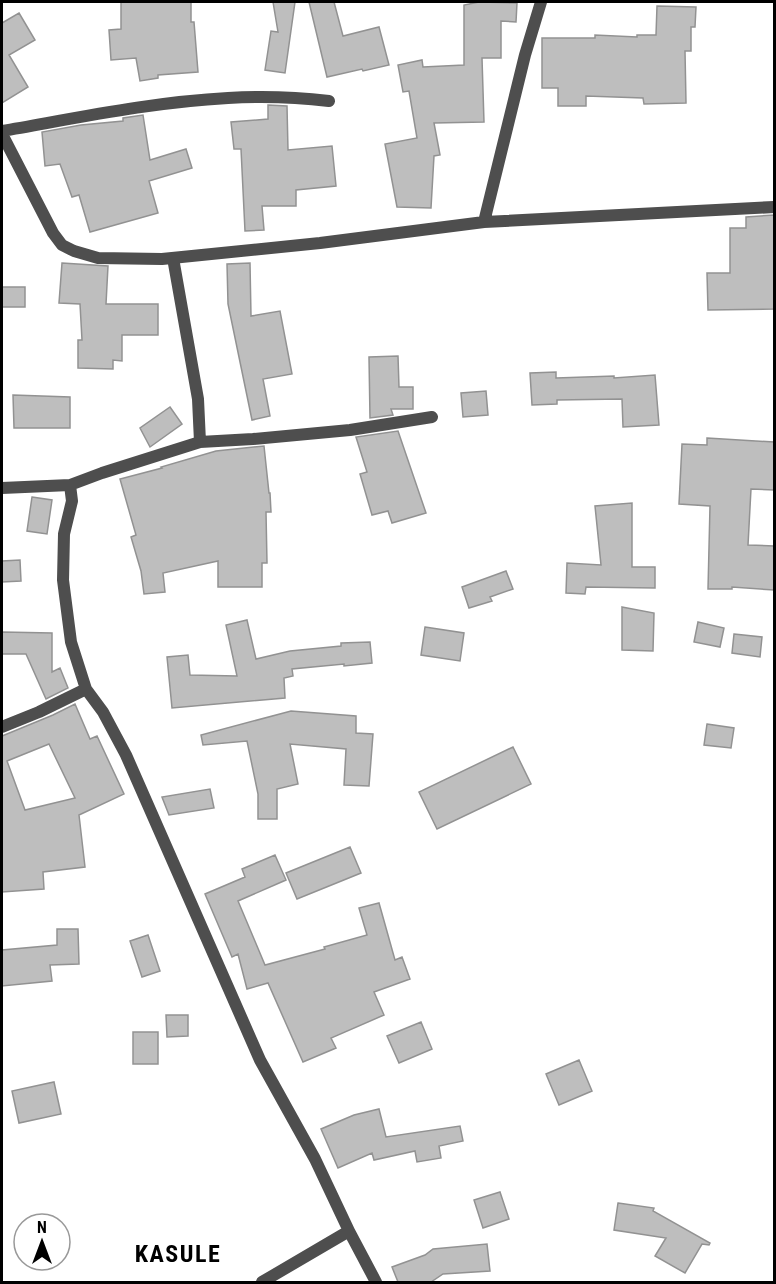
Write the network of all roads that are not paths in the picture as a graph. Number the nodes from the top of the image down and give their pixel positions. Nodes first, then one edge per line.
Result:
1 (541, 2) edge
2 (329, 101) dead end
3 (2, 133) edge
4 (774, 207) edge
5 (484, 222) junction
6 (173, 258) junction
7 (432, 417) dead end
8 (200, 442) junction
9 (70, 485) junction
10 (2, 488) edge
11 (86, 689) junction
12 (2, 727) edge
13 (349, 1231) junction
14 (262, 1282) edge
15 (376, 1282) edge

1 - 5 street
2 - 3 street
3 - 6 street
4 - 5 street
5 - 6 street
6 - 8 street
7 - 8 street
8 - 9 street
9 - 10 street
9 - 11 street
11 - 12 street
11 - 13 street
13 - 14 street
13 - 15 street

